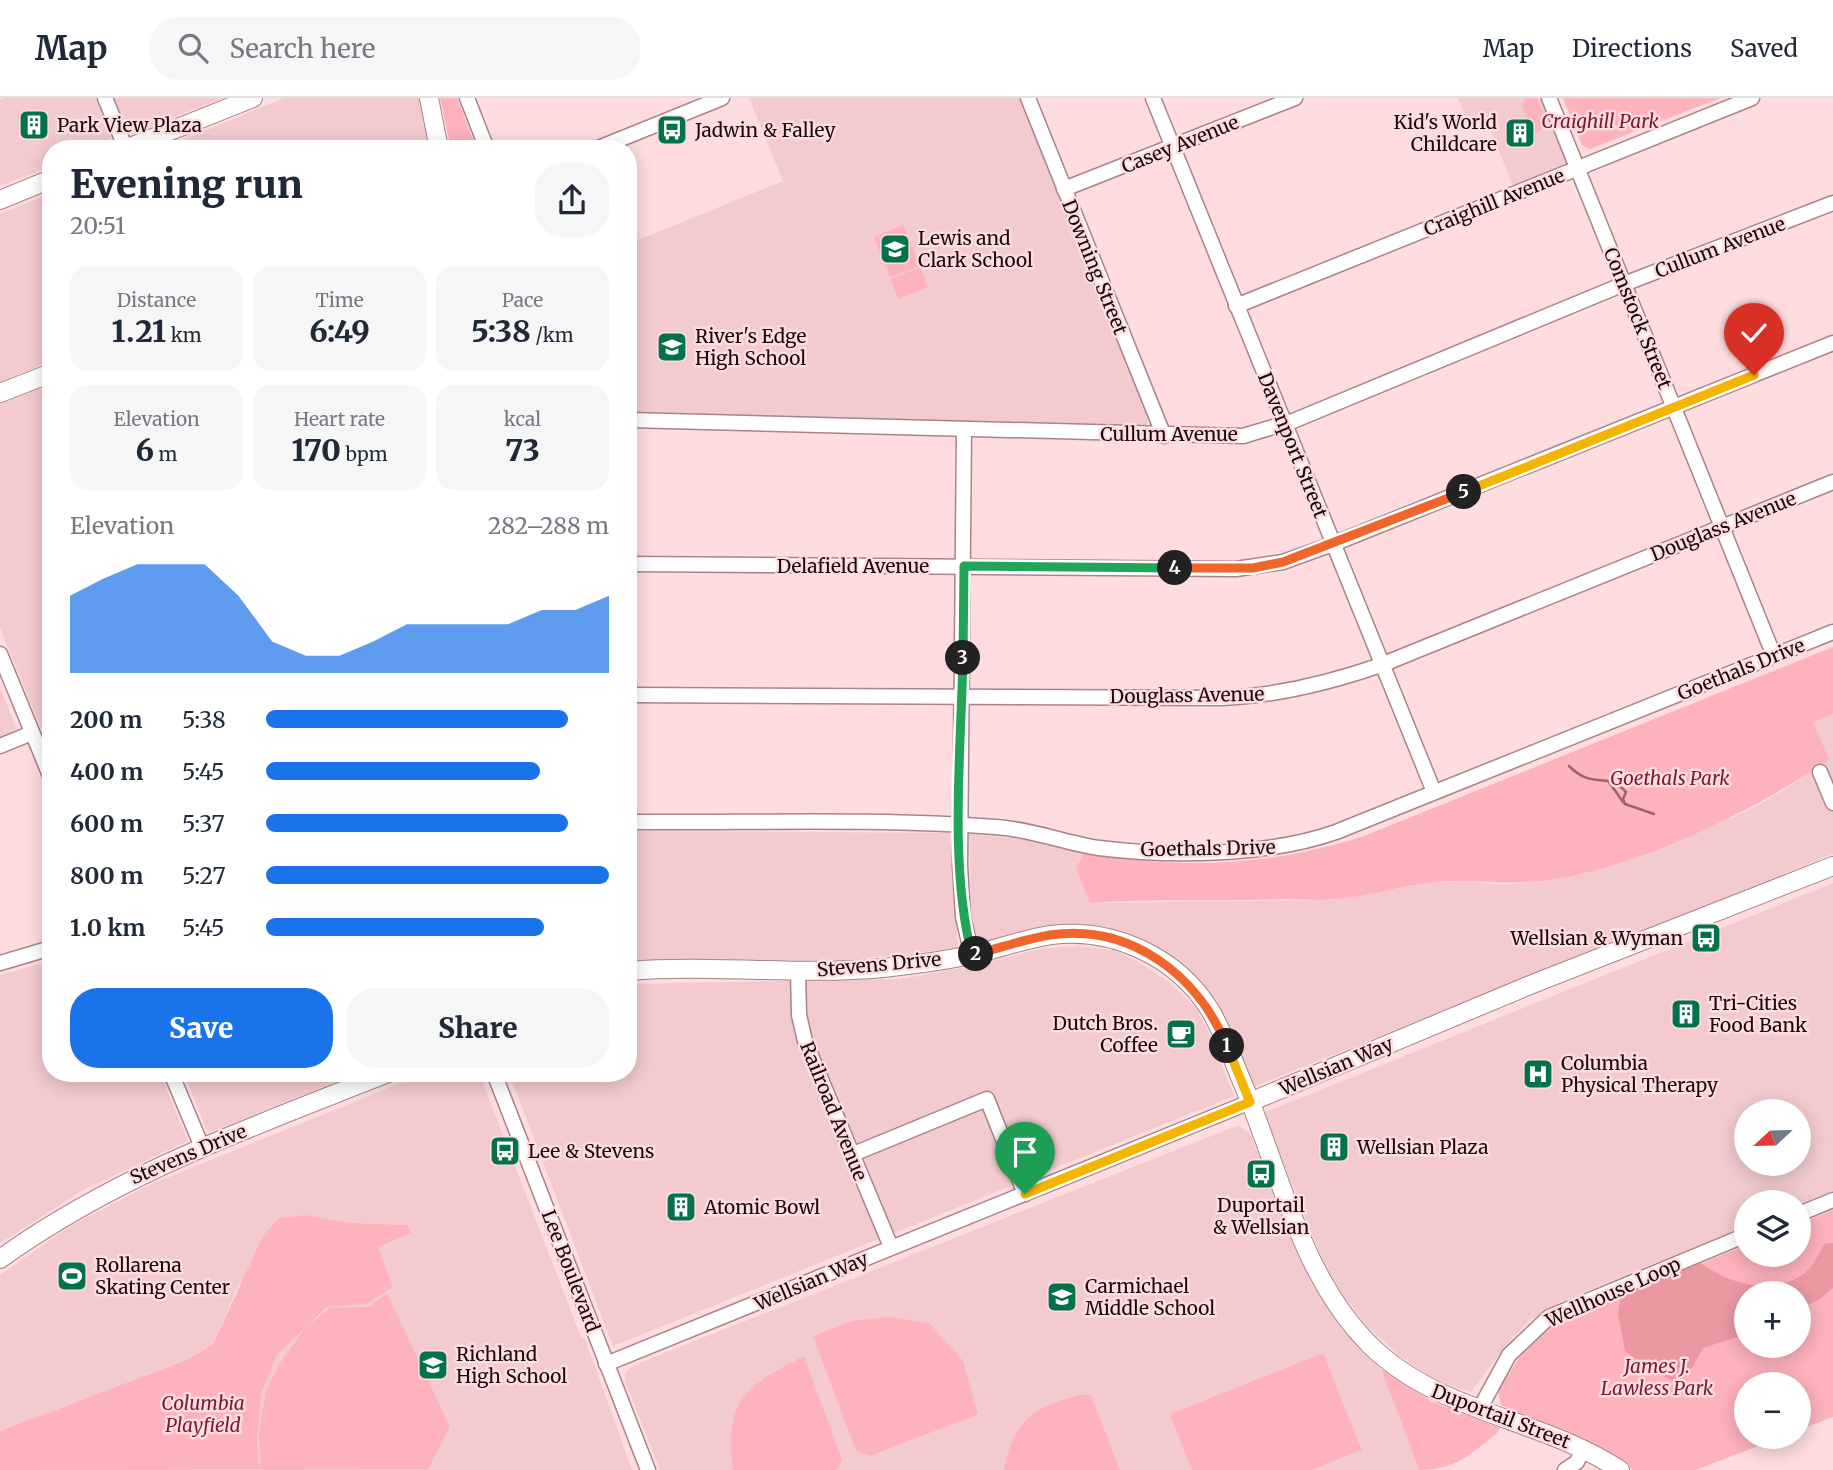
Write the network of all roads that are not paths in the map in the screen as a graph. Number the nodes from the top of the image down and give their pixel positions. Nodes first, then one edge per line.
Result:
1 (105, 98) edge
2 (253, 98) edge
3 (429, 98) edge
4 (467, 98) edge
5 (722, 98) edge
6 (1028, 98) edge
7 (1153, 98) edge
8 (1296, 98) edge
9 (1549, 98) edge
10 (1752, 98) edge
11 (121, 140) edge
12 (148, 140) edge
13 (437, 140) edge
14 (483, 140) edge
15 (618, 140) edge
16 (1173, 147) junction
17 (1578, 169) junction
18 (42, 183) edge
19 (1064, 189) junction
20 (0, 200) edge
21 (1833, 203) edge
22 (1624, 284) junction
23 (1236, 306) junction
24 (1833, 343) edge
25 (42, 377) edge
26 (0, 393) edge
27 (1674, 408) junction
28 (637, 420) edge
29 (1284, 425) junction
30 (964, 429) junction
31 (1164, 436) junction
32 (1833, 482) edge
33 (1722, 526) junction
34 (1333, 544) junction
35 (637, 564) edge
36 (964, 566) junction
37 (1833, 632) edge
38 (0, 654) edge
39 (1774, 656) junction
40 (1381, 665) junction
41 (637, 695) edge
42 (962, 697) junction
43 (32, 733) junction
44 (0, 746) edge
45 (42, 757) edge
46 (1821, 772) dead end
47 (1434, 792) junction
48 (1833, 803) edge
49 (637, 822) edge
50 (960, 825) junction
51 (1833, 866) edge
52 (42, 951) edge
53 (972, 955) junction
54 (0, 963) edge
55 (798, 970) junction
56 (637, 971) edge
57 (175, 1082) edge
58 (365, 1082) edge
59 (498, 1082) edge
60 (1250, 1102) junction
61 (202, 1147) junction
62 (851, 1154) junction
63 (1025, 1194) junction
64 (1833, 1200) edge
65 (1811, 1209) edge
66 (1734, 1240) edge
67 (891, 1247) junction
68 (0, 1259) edge
69 (606, 1364) junction
70 (1479, 1410) junction
71 (1583, 1448) junction
72 (648, 1470) edge
73 (1565, 1470) edge
74 (1620, 1470) edge

1 - 11 street
2 - 12 main road
3 - 13 main road
4 - 14 street
5 - 15 street
6 - 19 street, Downing Street
7 - 16 street, Davenport Street
8 - 16 street, Casey Avenue
9 - 17 street, Comstock Street
10 - 17 street, Craighill Avenue
16 - 19 street, Casey Avenue
16 - 23 street, Davenport Street
17 - 22 street, Comstock Street
17 - 23 street, Craighill Avenue
18 - 20 main road
19 - 31 street, Downing Street
21 - 22 street, Cullum Avenue
22 - 27 street, Comstock Street
22 - 29 street, Cullum Avenue
23 - 29 street, Davenport Street
24 - 27 street, Delafield Avenue
25 - 26 main road
27 - 33 street, Comstock Street
27 - 34 street, Delafield Avenue
28 - 30 street, Cullum Avenue
29 - 31 street, Cullum Avenue
29 - 34 street, Davenport Street
30 - 31 street, Cullum Avenue
30 - 36 street
32 - 33 street, Douglass Avenue
33 - 39 street, Comstock Street
33 - 40 street, Douglass Avenue
34 - 36 street, Delafield Avenue
34 - 40 street, Davenport Street
35 - 36 street, Delafield Avenue
36 - 42 street
37 - 39 street, Goethals Drive
38 - 43 street
39 - 47 street, Goethals Drive
40 - 42 street, Douglass Avenue
40 - 47 street, Davenport Street
41 - 42 street, Douglass Avenue
42 - 50 street
43 - 44 street
43 - 45 street
46 - 48 street
47 - 50 street, Goethals Drive
49 - 50 street, Goethals Drive
50 - 53 street
51 - 60 main road, Wellsian Way
52 - 54 street
53 - 55 main road, Stevens Drive
53 - 60 main road, Stevens Drive
55 - 56 main road, Stevens Drive
55 - 62 street, Railroad Avenue
57 - 61 street
58 - 61 main road, Stevens Drive
59 - 69 street, Lee Boulevard
60 - 63 street, Wellsian Way
60 - 70 main road, Duportail Street
61 - 68 main road, Stevens Drive
62 - 63 street
62 - 67 street, Railroad Avenue
63 - 67 street, Wellsian Way
64 - 65 street
66 - 70 street, Wellhouse Loop
67 - 69 street, Wellsian Way
69 - 72 street, Lee Boulevard
70 - 71 main road, Duportail Street
71 - 73 street
71 - 74 main road, Duportail Street

